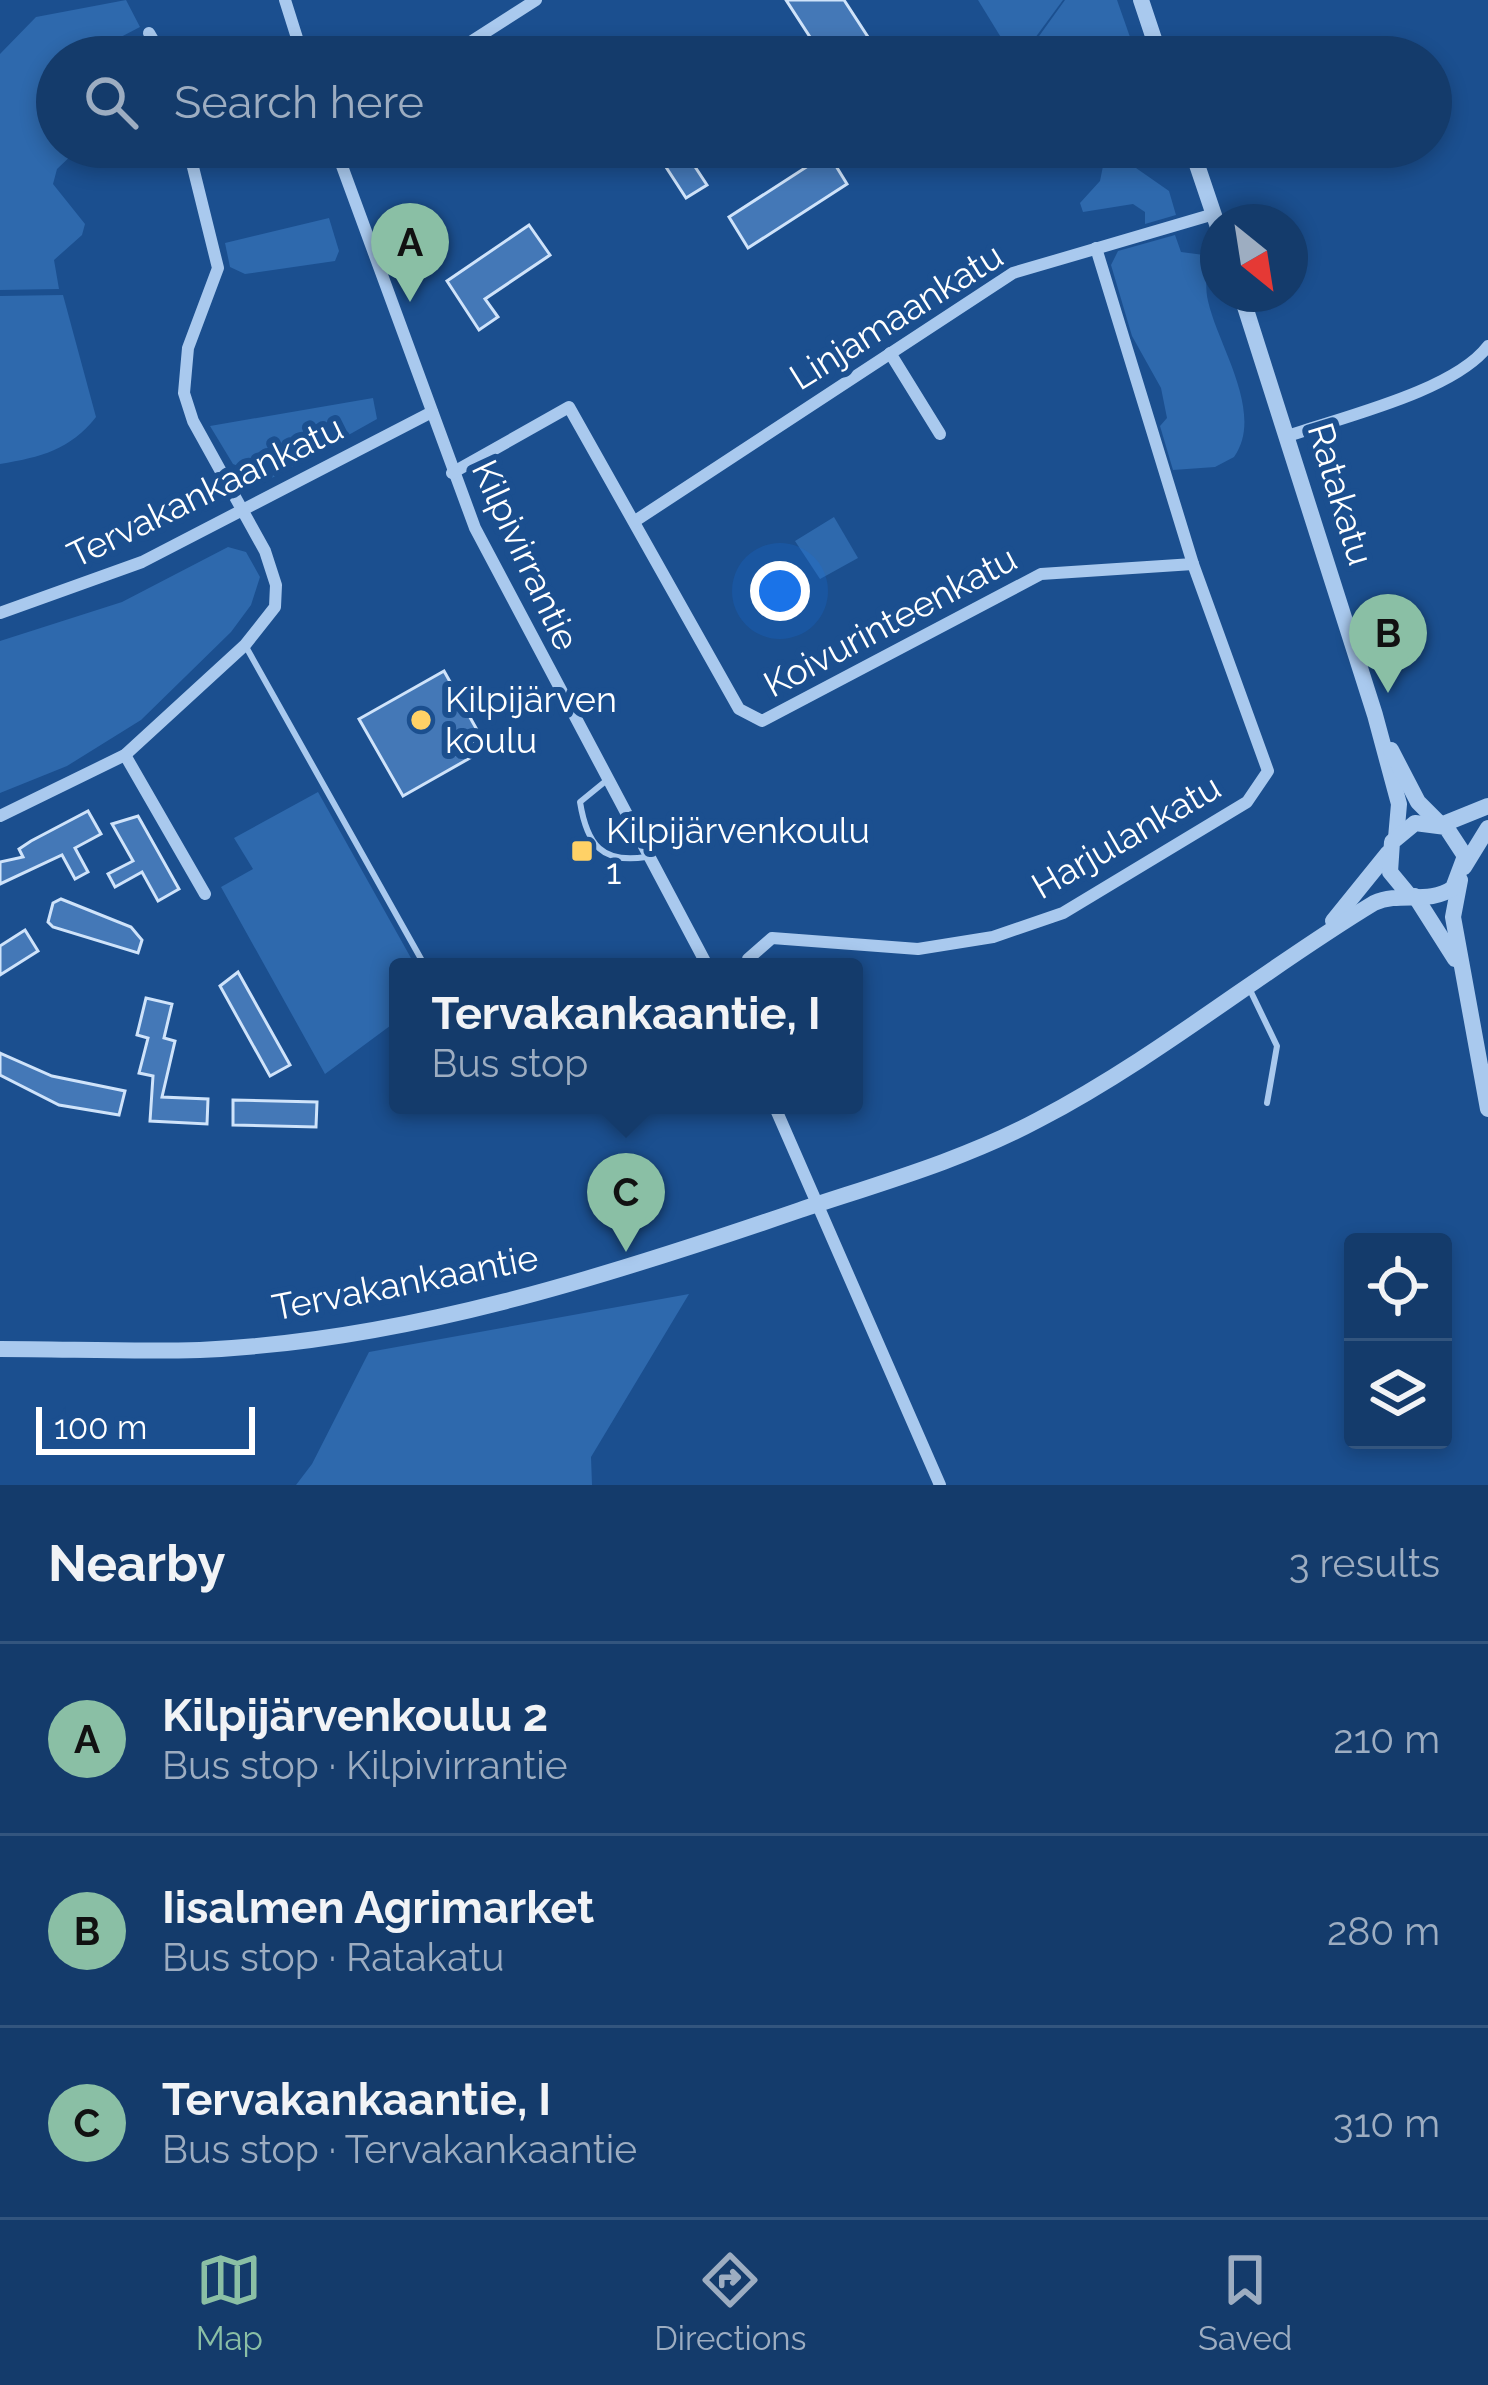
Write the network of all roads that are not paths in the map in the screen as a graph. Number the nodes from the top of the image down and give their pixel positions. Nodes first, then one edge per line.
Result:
1 (285, 0) edge
2 (536, 0) edge
3 (1141, 0) edge
4 (148, 33) dead end
5 (150, 36) edge
6 (296, 36) edge
7 (480, 36) edge
8 (1153, 36) edge
9 (193, 168) edge
10 (343, 168) edge
11 (1198, 168) edge
12 (1211, 204) edge
13 (1200, 224) edge
14 (1096, 248) junction
15 (1247, 312) edge
16 (1488, 346) edge
17 (890, 353) junction
18 (432, 412) junction
19 (940, 434) dead end
20 (1288, 436) junction
21 (452, 473) junction
22 (243, 508) junction
23 (635, 520) junction
24 (1193, 564) junction
25 (0, 613) edge
26 (245, 645) junction
27 (1375, 715) junction
28 (125, 755) junction
29 (610, 779) junction
30 (1488, 806) edge
31 (0, 816) edge
32 (1441, 825) junction
33 (1488, 828) edge
34 (1392, 845) junction
35 (650, 857) junction
36 (1462, 873) junction
37 (206, 894) dead end
38 (1412, 896) junction
39 (1315, 938) junction
40 (421, 958) edge
41 (703, 958) edge
42 (749, 958) edge
43 (1248, 986) junction
44 (1468, 993) junction
45 (1267, 1103) dead end
46 (1488, 1109) edge
47 (778, 1114) edge
48 (820, 1204) junction
49 (0, 1349) edge
50 (940, 1485) edge

1 - 6 street
2 - 7 street
3 - 8 street
4 - 5 street
9 - 22 street
10 - 18 street, Kilpivirrantie
11 - 12 street
13 - 14 street, Linjamaankatu
14 - 17 street, Linjamaankatu
14 - 24 street, Harjulankatu
15 - 20 street, Ratakatu
16 - 20 street
17 - 19 street
17 - 23 street, Linjamaankatu
18 - 21 street, Kilpivirrantie
18 - 22 street, Tervakankaankatu
20 - 27 street, Ratakatu
21 - 23 street, Koivurinteenkatu
21 - 29 street, Kilpivirrantie
22 - 25 street, Tervakankaankatu
22 - 26 street
23 - 24 street, Koivurinteenkatu
24 - 42 street, Harjulankatu
26 - 28 street
26 - 40 lane
27 - 32 street, Ratakatu
27 - 34 street, Ratakatu
28 - 31 street
28 - 37 street
29 - 35 street, Kilpivirrantie
29 - 35 lane
30 - 32 street
32 - 34 street
32 - 36 street
33 - 36 street
34 - 38 street
34 - 39 street, Tervakankaantie
35 - 41 street, Kilpivirrantie
36 - 38 street
36 - 44 street
38 - 39 street, Tervakankaantie
38 - 44 street
39 - 43 street, Tervakankaantie
43 - 45 lane
43 - 48 street, Tervakankaantie
44 - 46 street
47 - 48 street
48 - 49 street, Tervakankaantie
48 - 50 street

